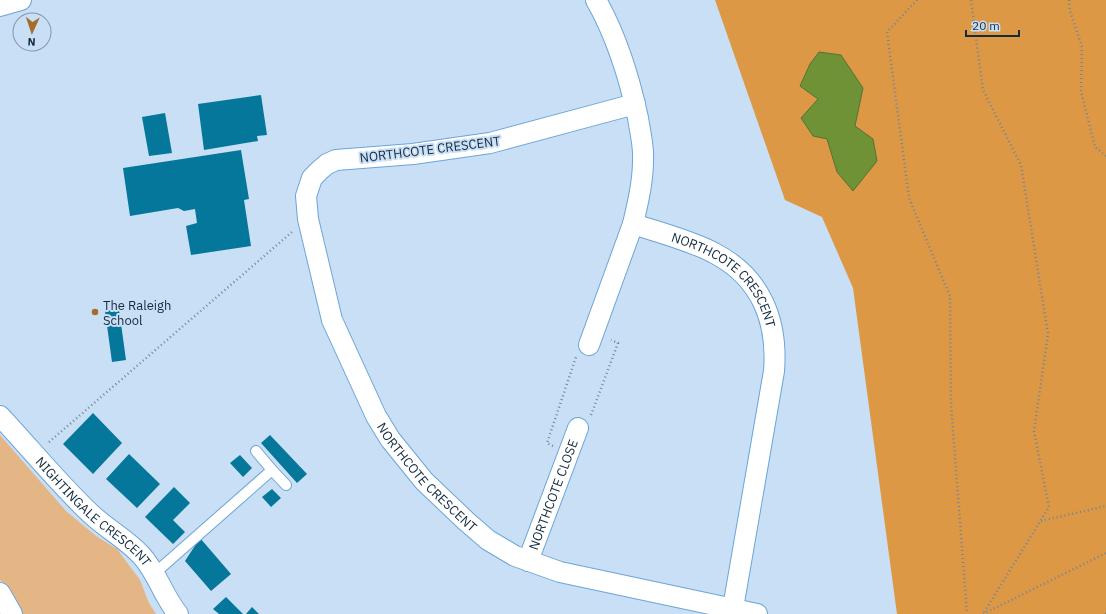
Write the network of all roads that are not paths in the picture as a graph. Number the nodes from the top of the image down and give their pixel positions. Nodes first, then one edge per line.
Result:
1 (21, 0) edge
2 (596, 0) edge
3 (0, 6) edge
4 (635, 104) junction
5 (633, 224) junction
6 (591, 339) road end
7 (0, 416) edge
8 (578, 428) road end
9 (256, 451) dead end
10 (272, 470) junction
11 (286, 485) dead end
12 (528, 561) junction
13 (155, 573) junction
14 (0, 593) edge
15 (733, 608) junction
16 (12, 614) edge
17 (178, 614) edge
18 (757, 614) edge

1 - 3 street
2 - 4 street
4 - 5 street
4 - 12 street, NORTHCOTE CRESCENT
5 - 6 street
5 - 15 street, NORTHCOTE CRESCENT
7 - 13 street, NIGHTINGALE CRESCENT
8 - 12 street, NORTHCOTE CLOSE
9 - 10 lane
10 - 11 lane
10 - 13 lane
12 - 15 street, NORTHCOTE CRESCENT
13 - 17 street, NIGHTINGALE CRESCENT
14 - 16 street
15 - 18 street, NORTHCOTE CRESCENT

